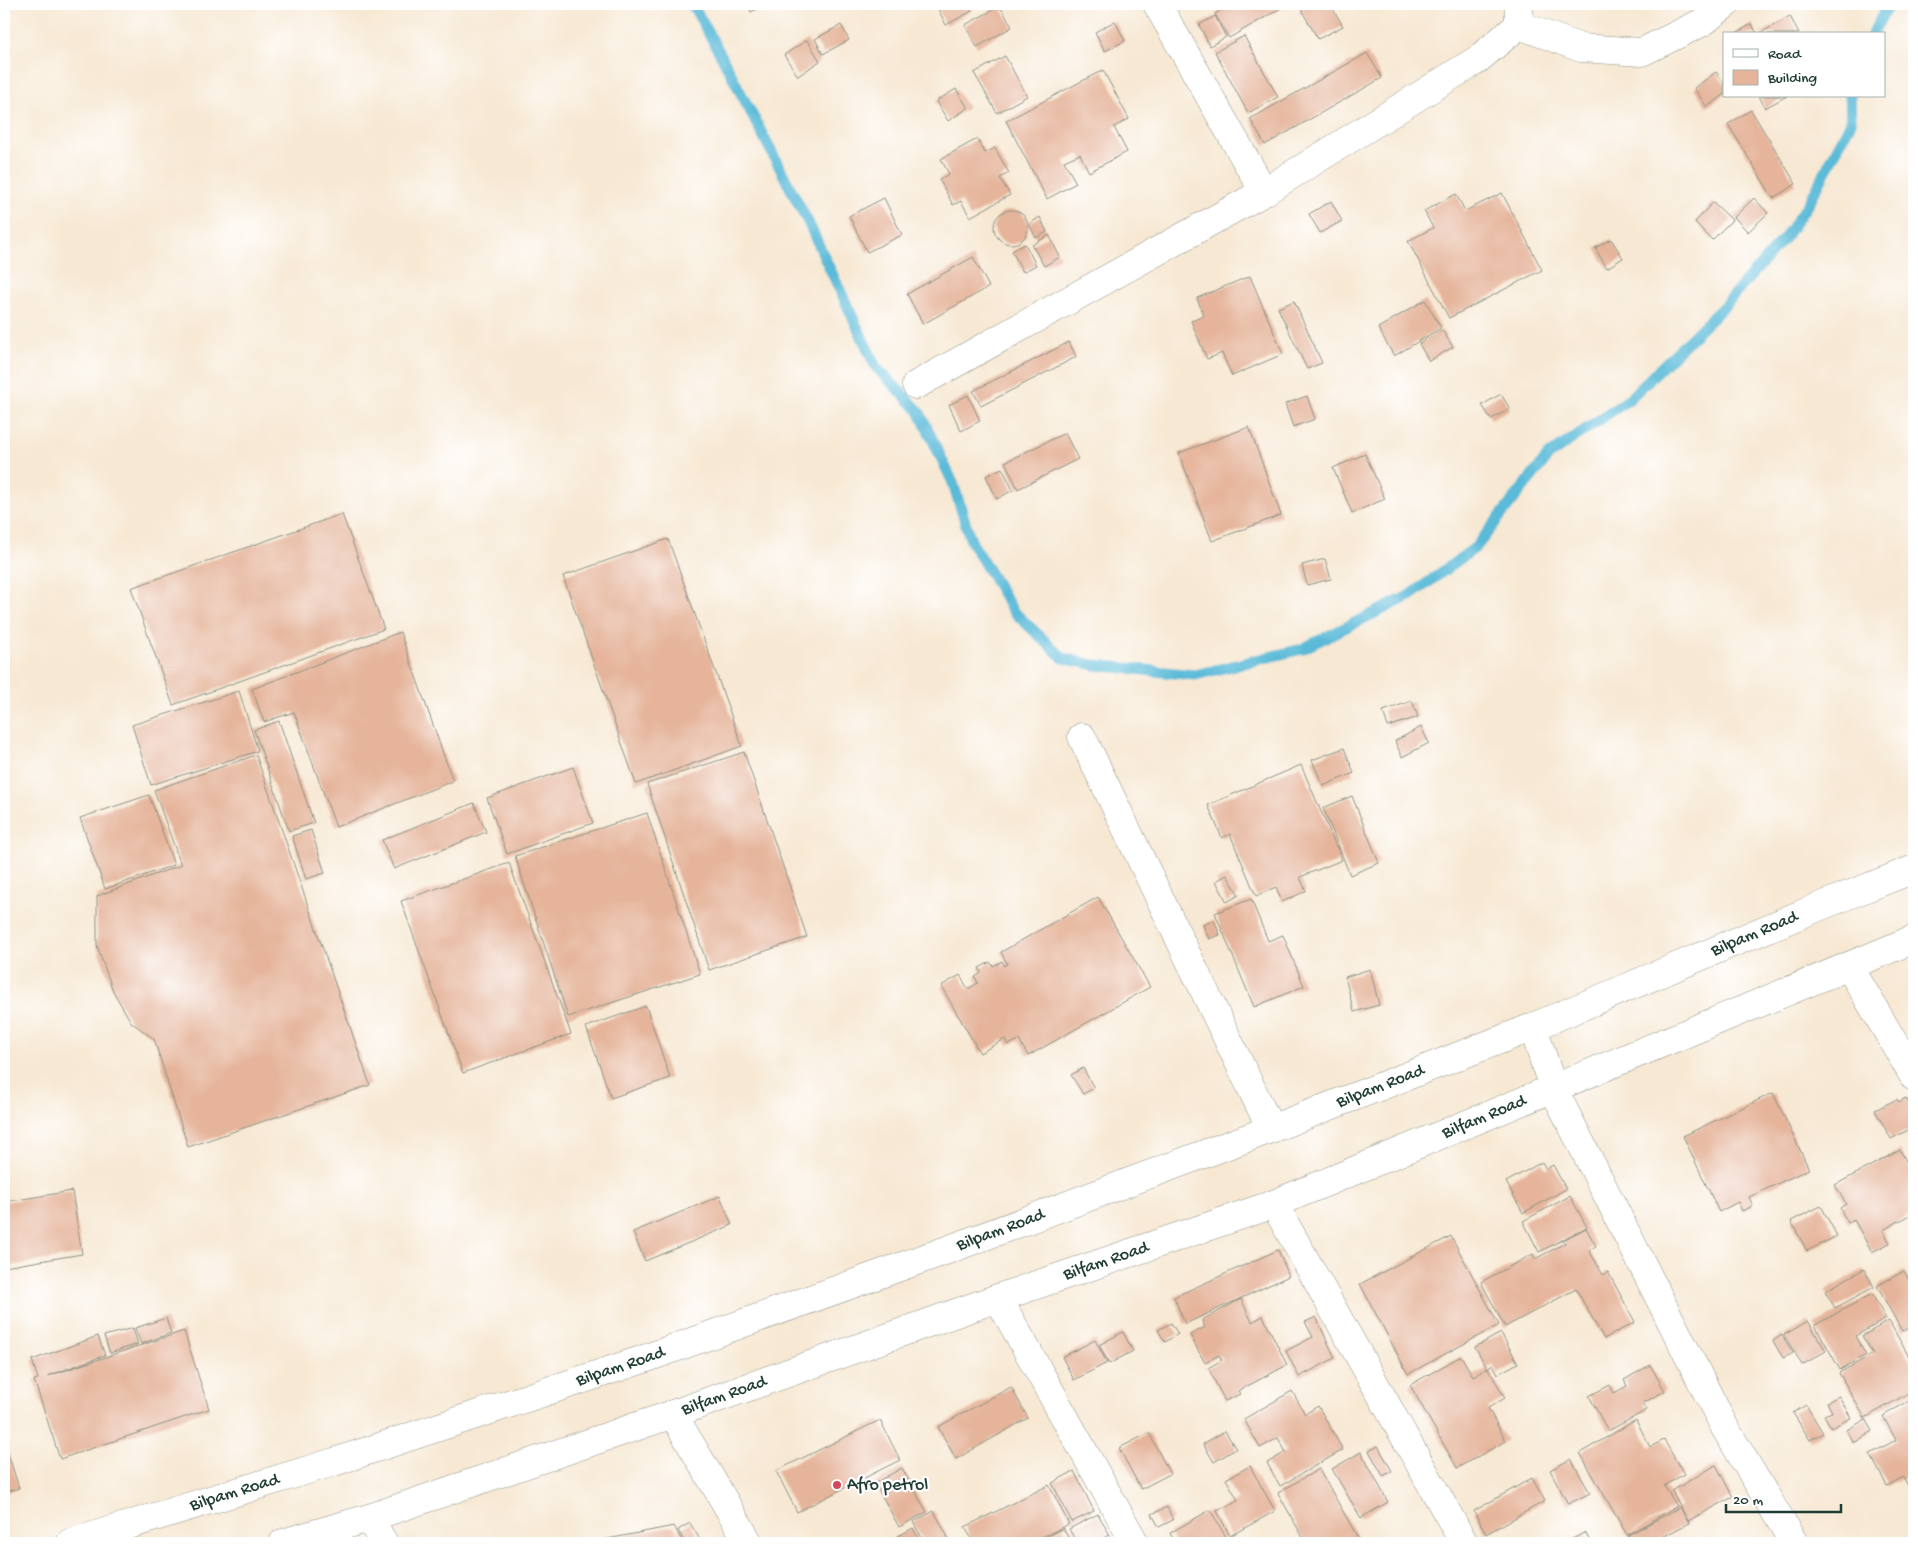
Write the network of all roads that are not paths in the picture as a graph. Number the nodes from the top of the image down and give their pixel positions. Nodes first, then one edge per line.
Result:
1 (1157, 4) edge
2 (1726, 4) edge
3 (1519, 14) edge
4 (1264, 192) junction
5 (916, 385) dead end
6 (1082, 737) dead end
7 (1914, 869) edge
8 (1914, 938) edge
9 (1849, 966) junction
10 (1533, 1027) junction
11 (1914, 1077) edge
12 (1554, 1088) junction
13 (1271, 1129) junction
14 (1274, 1204) junction
15 (998, 1298) junction
16 (674, 1414) junction
17 (369, 1518) junction
18 (70, 1543) edge
19 (283, 1543) edge
20 (384, 1543) edge
21 (749, 1543) edge
22 (1135, 1543) edge
23 (1464, 1543) edge
24 (1794, 1543) edge

1 - 4 main road
2 - 3 main road
3 - 4 main road
4 - 5 main road
6 - 13 main road
7 - 10 main road, Bilpam Road
8 - 9 main road, Bilfam Road
9 - 11 main road
9 - 12 main road, Bilfam Road
10 - 12 main road
10 - 13 main road, Bilpam Road
12 - 14 main road, Bilfam Road
12 - 24 main road
13 - 18 main road, Bilpam Road
14 - 15 main road, Bilfam Road
14 - 23 main road
15 - 16 main road, Bilfam Road
15 - 22 main road
16 - 17 main road, Bilfam Road
16 - 21 main road
17 - 19 main road, Bilfam Road
17 - 20 main road

